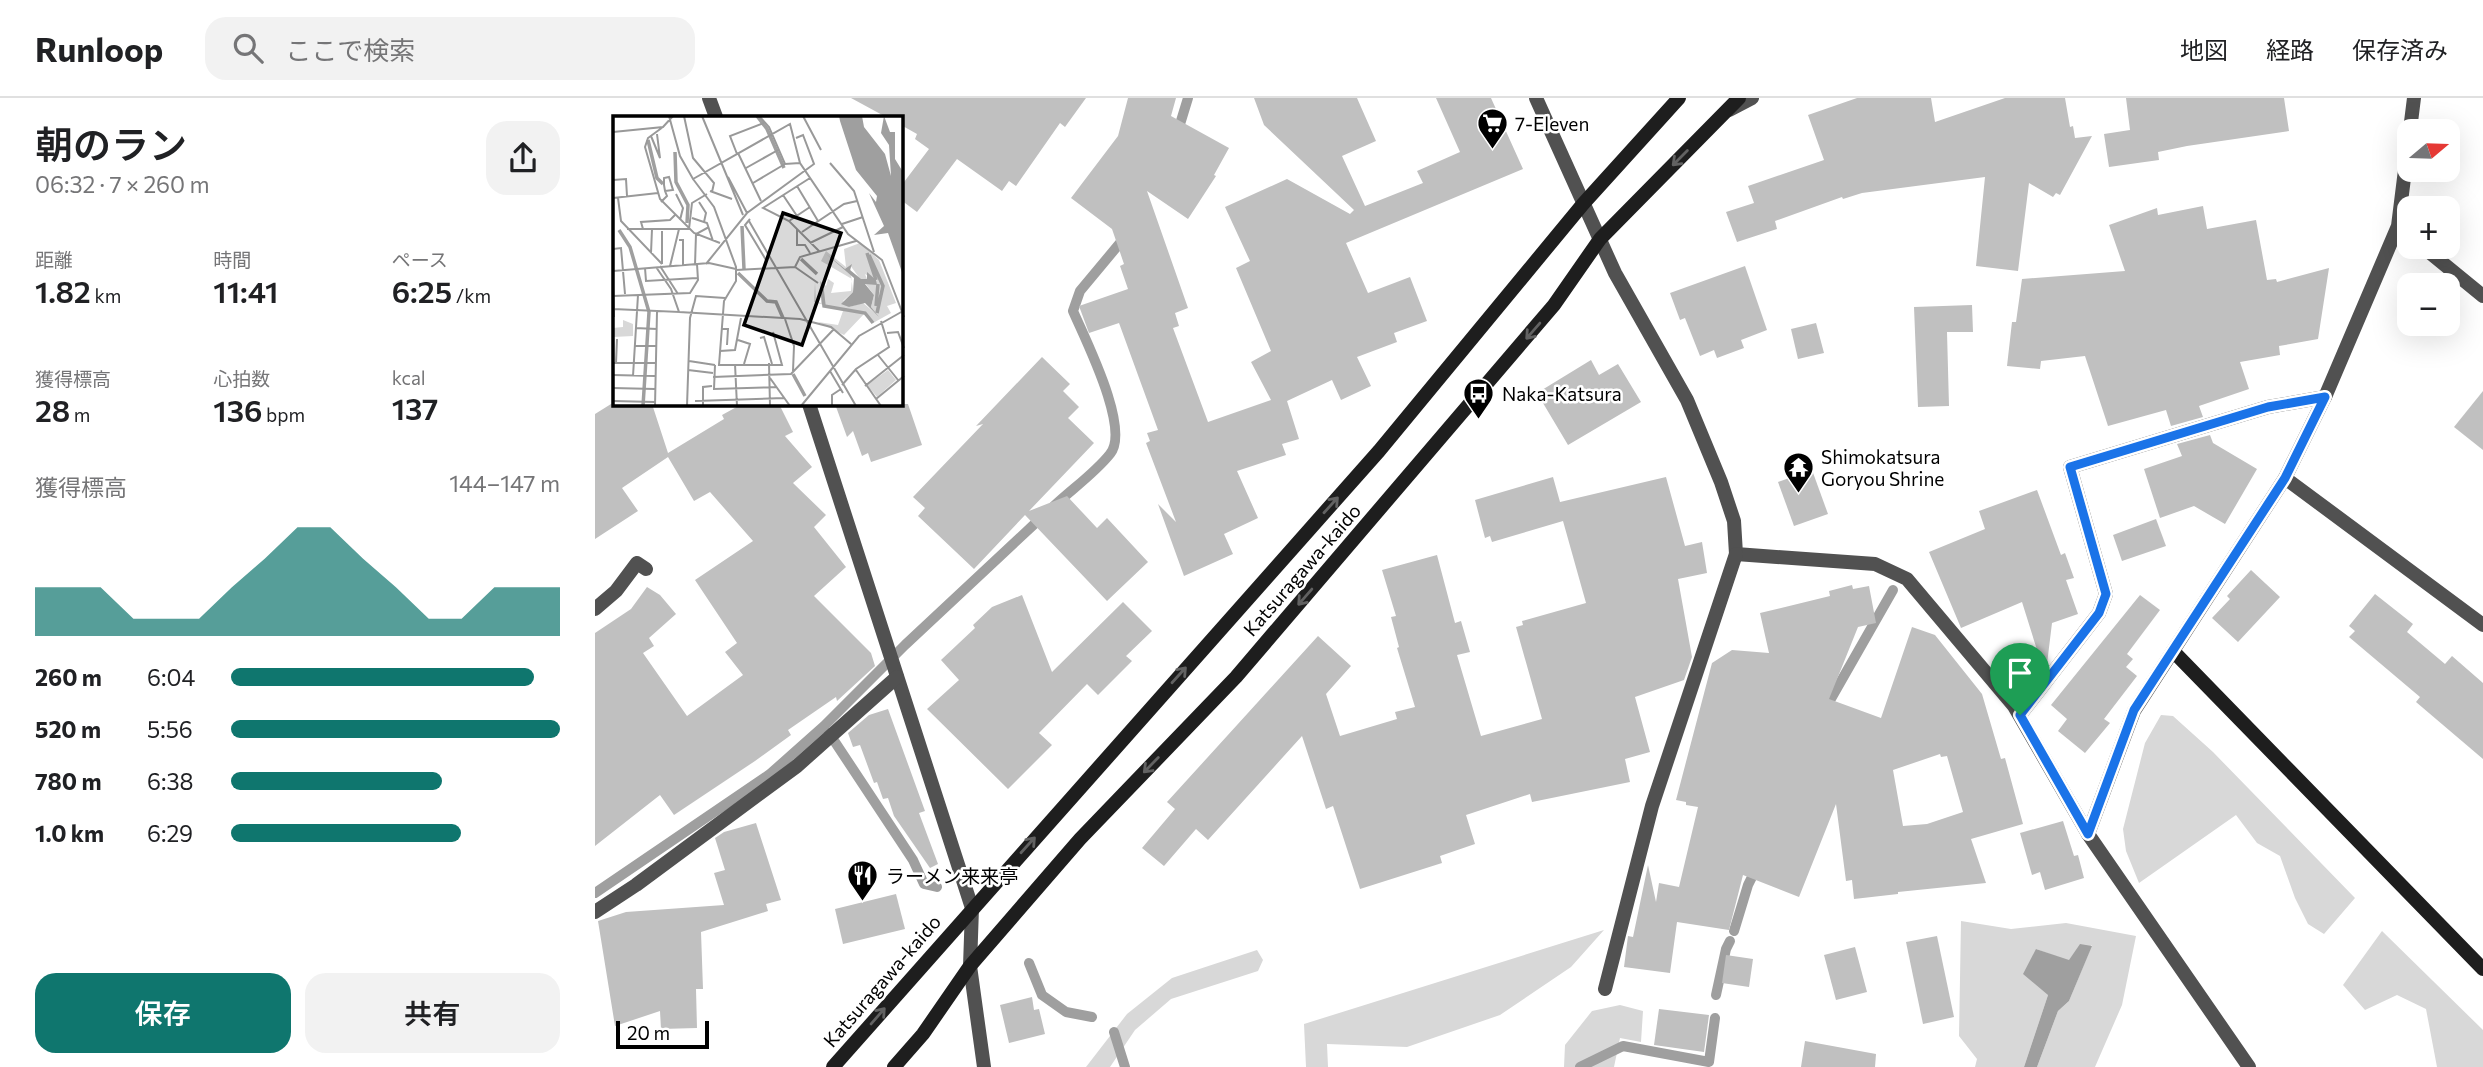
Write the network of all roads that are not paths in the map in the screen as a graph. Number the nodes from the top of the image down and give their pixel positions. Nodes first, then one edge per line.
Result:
1 (709, 98) edge
2 (1536, 98) edge
3 (1679, 98) edge
4 (1739, 98) edge
5 (1752, 98) edge
6 (2414, 98) edge
7 (1728, 110) junction
8 (716, 116) edge
9 (2402, 196) edge
10 (1583, 204) junction
11 (2397, 228) edge
12 (1600, 239) junction
13 (2438, 259) edge
14 (2483, 296) edge
15 (2325, 397) junction
16 (810, 406) edge
17 (2285, 478) junction
18 (1736, 554) junction
19 (646, 569) dead end
20 (595, 609) edge
21 (2483, 625) edge
22 (2173, 651) junction
23 (897, 677) junction
24 (2020, 715) junction
25 (2088, 834) junction
26 (972, 908) junction
27 (595, 912) edge
28 (970, 966) junction
29 (2483, 970) edge
30 (1605, 989) dead end
31 (833, 1067) edge
32 (894, 1067) edge
33 (984, 1067) edge
34 (2249, 1067) edge

1 - 8 street
2 - 10 street
3 - 10 street, Katsuragawa-kaido
4 - 7 street, Katsuragawa-kaido
5 - 7 street
6 - 9 street
7 -> 12 street, Katsuragawa-kaido
10 - 12 street
26 -> 10 street, Katsuragawa-kaido
11 - 15 street
12 - 18 street
12 -> 28 street, Katsuragawa-kaido
13 - 14 street
15 - 17 street
15 - 24 street
16 - 23 street
17 - 21 street
17 - 22 street
18 - 24 street
18 - 30 street
19 - 20 street
22 - 25 street
22 - 29 street
23 - 26 street
23 - 27 street
24 - 25 street
25 - 34 street
26 - 28 street
31 -> 26 street, Katsuragawa-kaido
28 - 32 street, Katsuragawa-kaido
28 - 33 street

